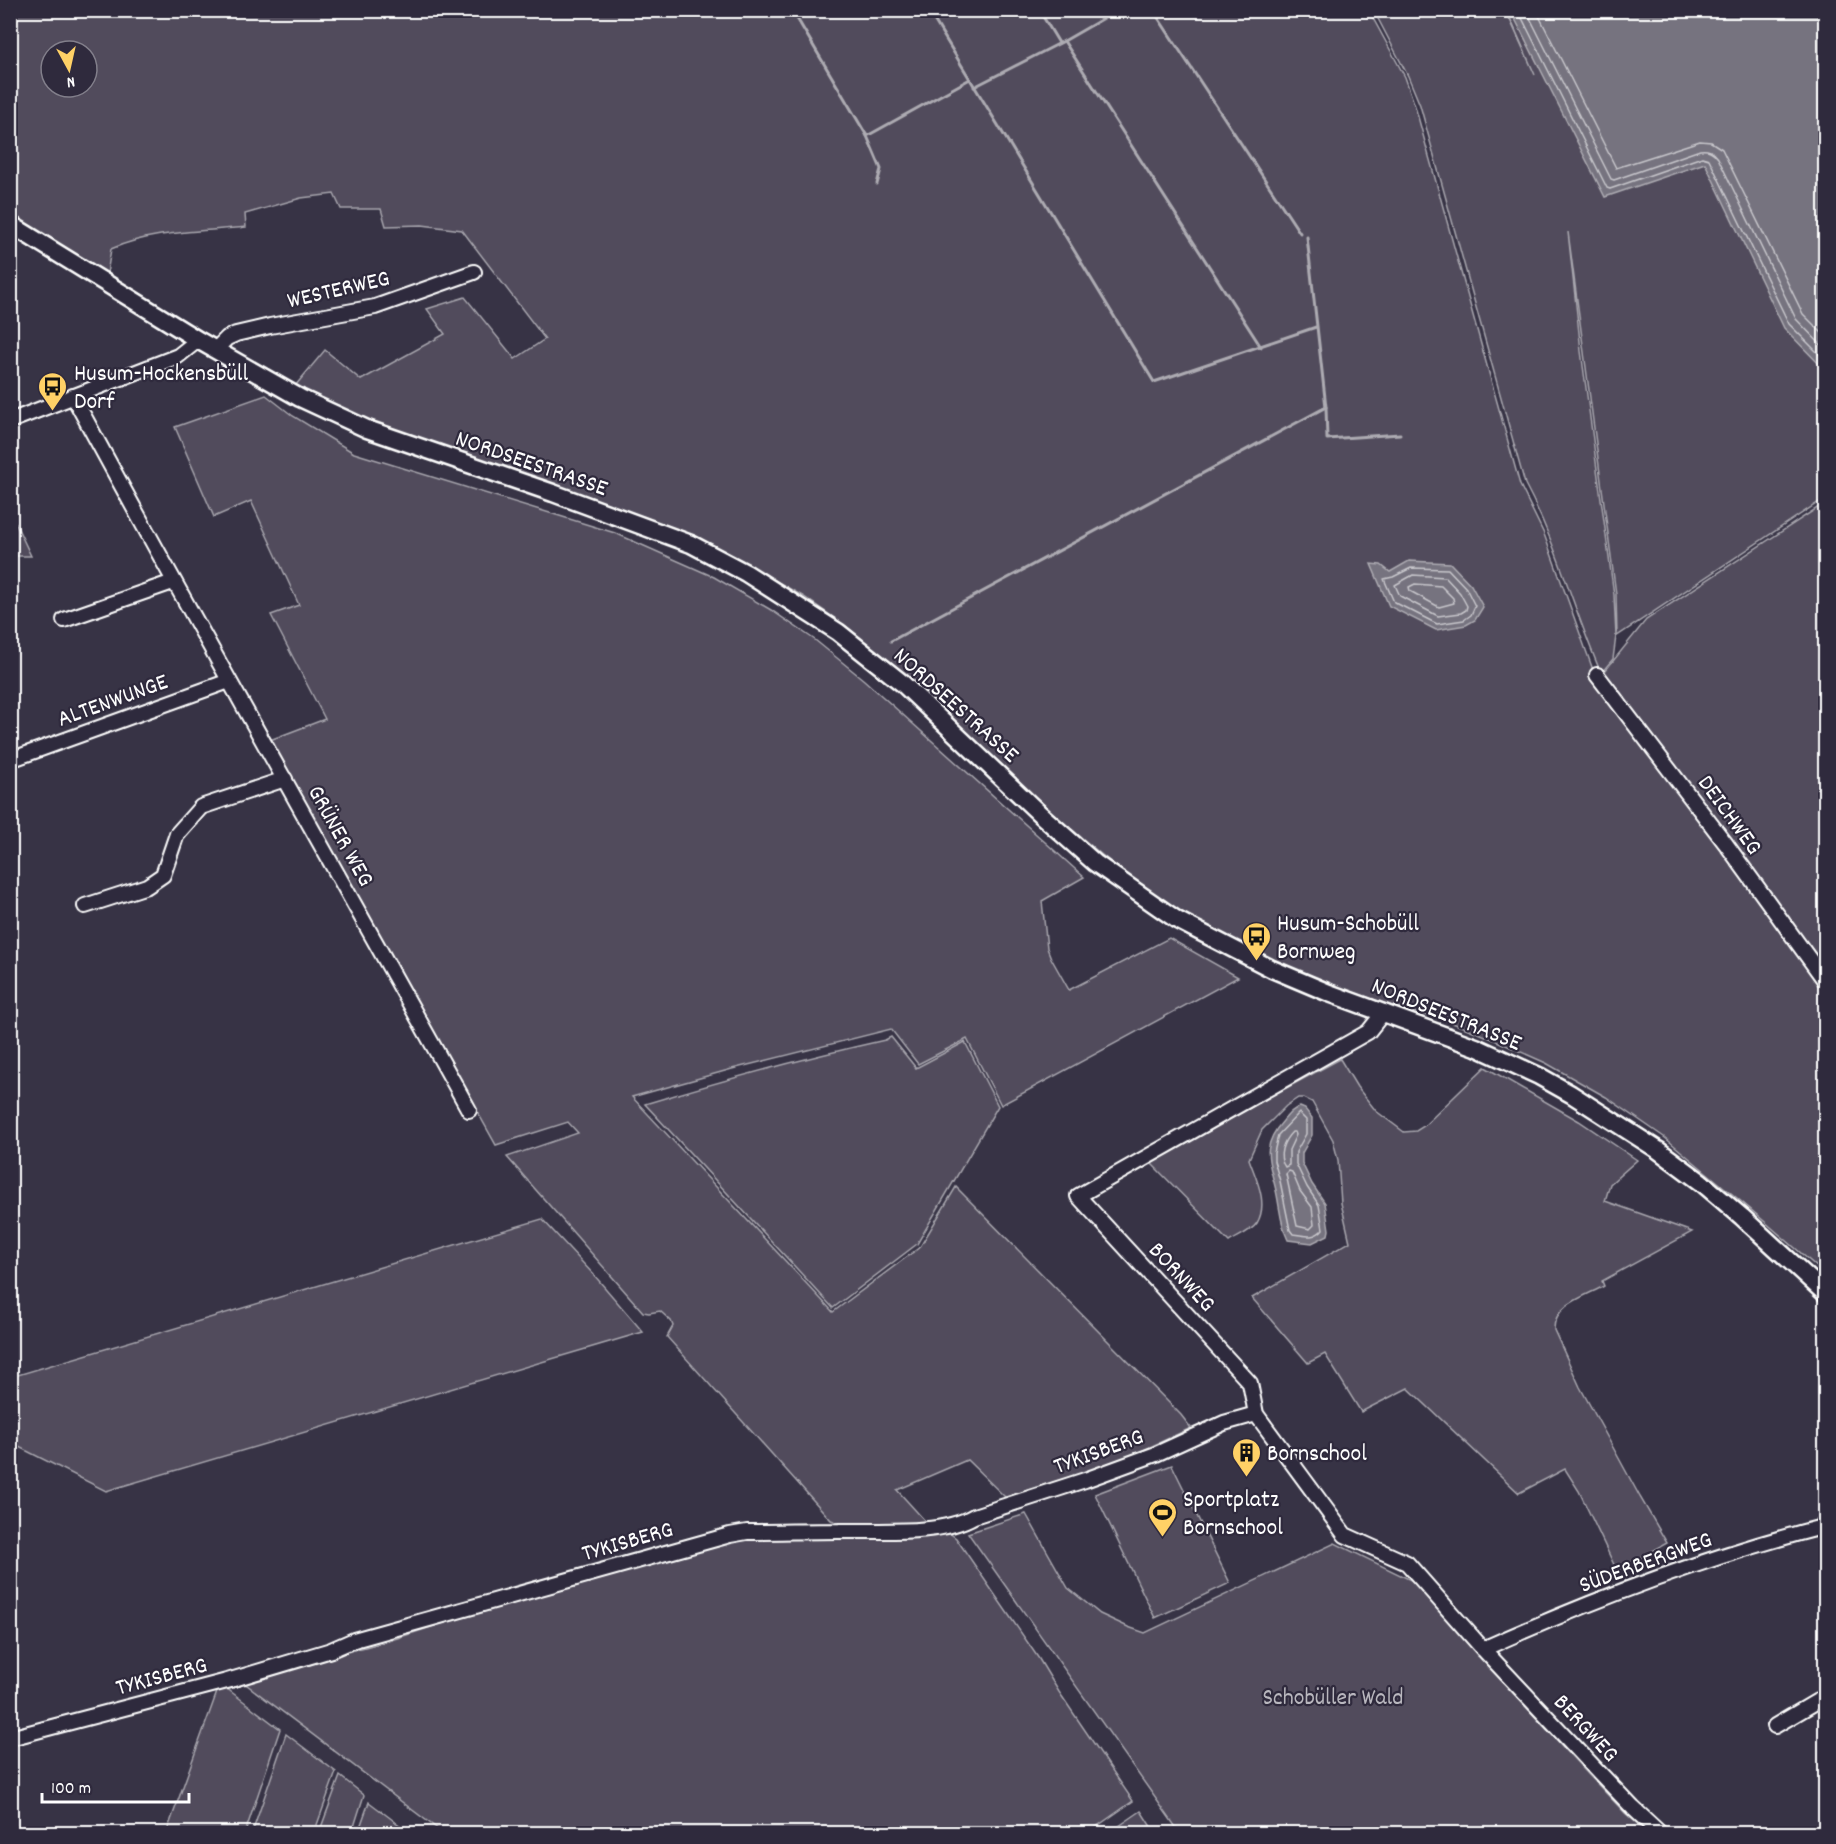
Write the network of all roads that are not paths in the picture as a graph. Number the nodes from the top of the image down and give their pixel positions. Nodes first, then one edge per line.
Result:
1 (10, 224) edge
2 (474, 272) dead end
3 (198, 340) junction
4 (215, 350) junction
5 (73, 396) junction
6 (10, 422) edge
7 (173, 582) junction
8 (64, 620) dead end
9 (1597, 675) dead end
10 (229, 681) junction
11 (10, 760) edge
12 (285, 778) junction
13 (85, 906) dead end
14 (1826, 982) edge
15 (1384, 1012) junction
16 (469, 1110) dead end
17 (1826, 1294) edge
18 (1256, 1414) junction
19 (1826, 1527) edge
20 (1483, 1649) junction
21 (1826, 1696) edge
22 (1775, 1726) dead end
23 (10, 1738) edge
24 (1661, 1833) edge

1 - 3 main road, NORDSEESTRASSE
2 - 4 street, WESTERWEG
3 - 4 main road, NORDSEESTRASSE
3 - 5 street
4 - 15 main road, NORDSEESTRASSE
5 - 6 street
5 - 7 street, GRÜNER WEG
7 - 8 street
7 - 10 street, GRÜNER WEG
9 - 14 street, DEICHWEG
10 - 11 street, ALTENWUNGE
10 - 12 street, GRÜNER WEG
12 - 13 street
12 - 16 street, GRÜNER WEG
15 - 17 main road, NORDSEESTRASSE
15 - 18 street, BORNWEG
18 - 20 street, BORNWEG
18 - 23 street, TYKISBERG
19 - 20 street, SÜDERBERGWEG
20 - 24 street, BERGWEG
21 - 22 street

